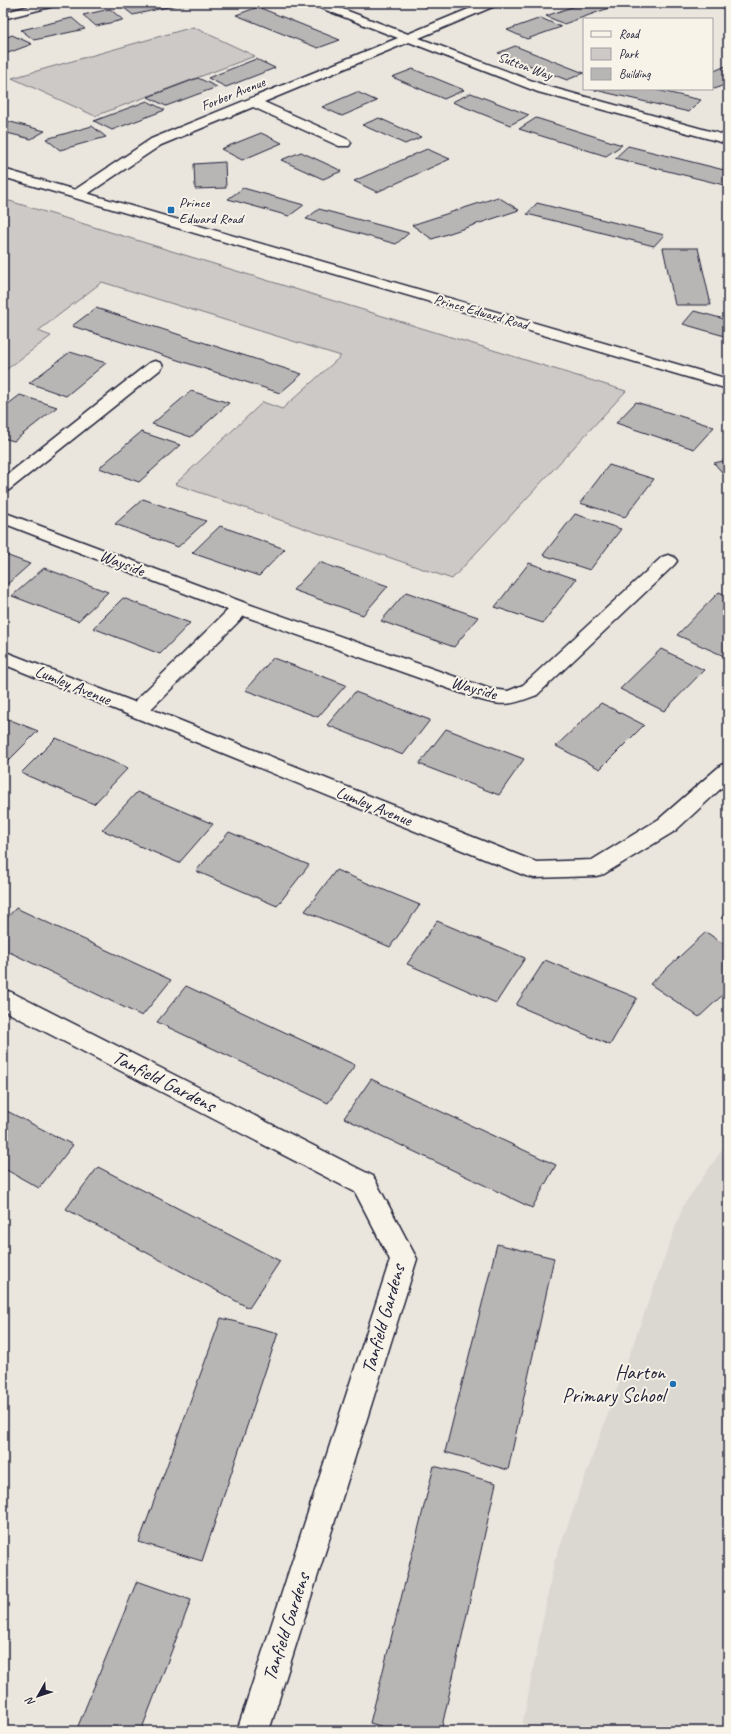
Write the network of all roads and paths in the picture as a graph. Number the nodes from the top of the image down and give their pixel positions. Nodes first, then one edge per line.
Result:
1 (54, 3) edge
2 (317, 3) edge
3 (493, 3) edge
4 (3, 16) edge
5 (407, 38) junction
6 (253, 102) junction
7 (728, 126) edge
8 (723, 138) edge
9 (344, 143) dead end
10 (3, 172) edge
11 (78, 194) junction
12 (155, 366) dead end
13 (728, 384) edge
14 (3, 486) edge
15 (3, 517) edge
16 (668, 561) dead end
17 (241, 608) junction
18 (3, 657) edge
19 (137, 711) junction
20 (728, 770) edge
21 (3, 999) edge
22 (253, 1731) edge

1 - 4 street
2 - 5 street, Sutton Way
3 - 5 street, Forber Avenue
5 - 6 street, Forber Avenue
5 - 8 street, Sutton Way
6 - 9 street
6 - 11 street, Forber Avenue
7 - 8 street
10 - 11 street, Prince Edward Road
11 - 13 street, Prince Edward Road
12 - 14 street
15 - 17 street, Wayside
16 - 17 street, Wayside
17 - 19 street
18 - 19 street, Lumley Avenue
19 - 20 street, Lumley Avenue
21 - 22 street, Tanfield Gardens

